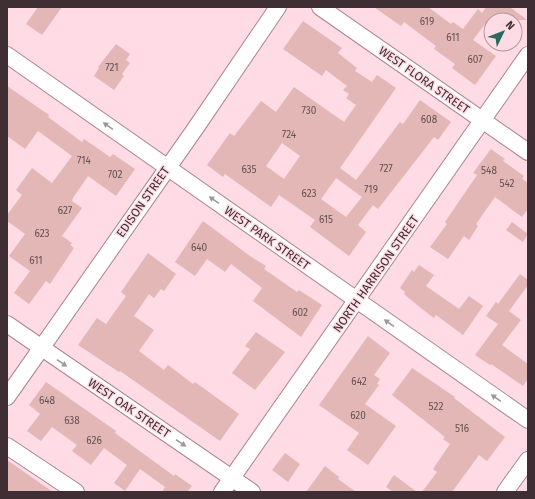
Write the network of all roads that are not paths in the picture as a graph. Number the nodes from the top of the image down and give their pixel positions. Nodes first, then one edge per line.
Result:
1 (278, 7) edge
2 (320, 7) edge
3 (7, 55) edge
4 (528, 55) edge
5 (482, 120) junction
6 (528, 152) edge
7 (167, 168) junction
8 (357, 300) junction
9 (7, 324) edge
10 (41, 348) junction
11 (7, 397) edge
12 (528, 420) edge
13 (7, 446) edge
14 (528, 460) edge
15 (232, 478) junction
16 (76, 492) edge
17 (222, 492) edge
18 (252, 492) edge
19 (506, 492) edge

1 - 7 street, EDISON STREET
2 - 5 street, WEST FLORA STREET
7 -> 3 street, WEST PARK STREET
4 - 5 street, NORTH HARRISON STREET
5 - 6 street, WEST FLORA STREET
5 - 8 street, NORTH HARRISON STREET
8 -> 7 street, WEST PARK STREET
7 - 10 street, EDISON STREET
12 -> 8 street, WEST PARK STREET
8 - 15 street, NORTH HARRISON STREET
9 - 10 street, WEST OAK STREET
10 - 11 street, EDISON STREET
10 -> 15 street, WEST OAK STREET
13 - 16 street
14 - 19 street
15 - 17 street, NORTH HARRISON STREET
15 - 18 street, WEST OAK STREET

